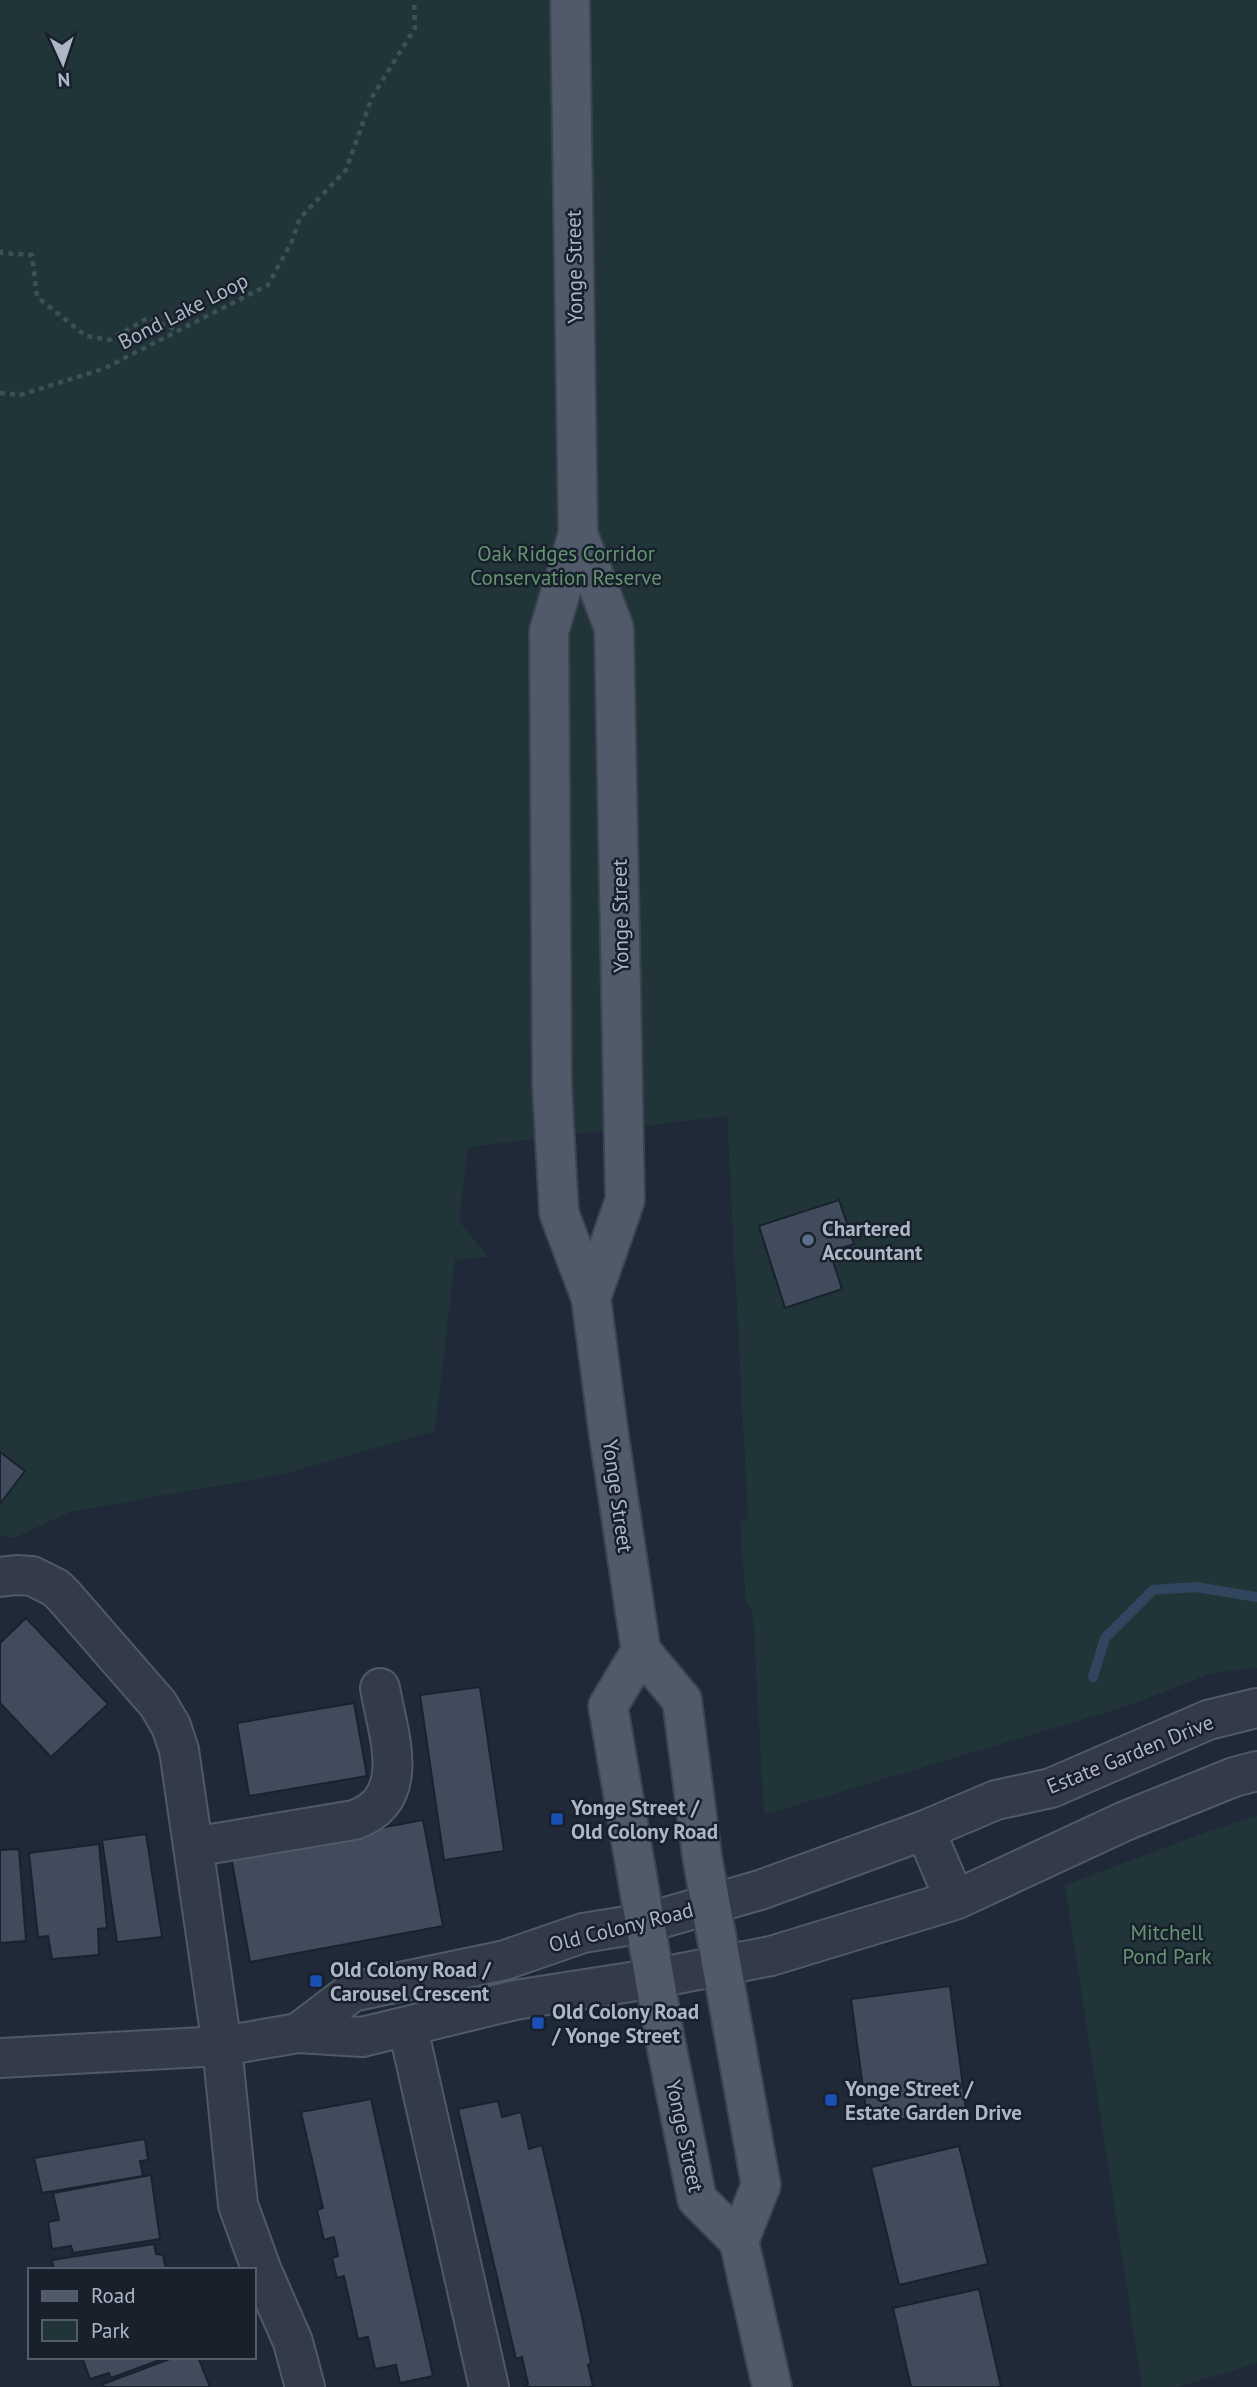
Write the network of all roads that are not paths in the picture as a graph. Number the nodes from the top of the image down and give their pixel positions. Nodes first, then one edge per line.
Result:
1 (570, 0) edge
2 (578, 534) junction
3 (592, 1298) junction
4 (0, 1577) edge
5 (640, 1651) junction
6 (380, 1688) dead end
7 (1257, 1708) edge
8 (1257, 1771) edge
9 (925, 1830) junction
10 (193, 1847) junction
11 (956, 1900) junction
12 (710, 1905) junction
13 (645, 1923) junction
14 (721, 1966) junction
15 (656, 1978) junction
16 (408, 2028) junction
17 (298, 2033) junction
18 (222, 2046) junction
19 (0, 2058) edge
20 (739, 2241) junction
21 (305, 2387) edge
22 (489, 2387) edge
23 (772, 2387) edge

1 - 2 main road, Yonge Street
2 - 3 main road, Yonge Street
2 - 3 main road, Yonge Street
3 - 5 main road, Yonge Street
4 - 10 street
5 - 12 main road
5 - 13 main road, Yonge Street
6 - 10 street
7 - 9 street, Estate Garden Drive
8 - 11 street
9 - 11 street
9 - 12 street, Estate Garden Drive
10 - 18 street
11 - 14 street
12 - 13 street, Old Colony Road
12 - 14 main road
13 - 15 main road, Yonge Street
13 - 17 street, Old Colony Road
14 - 15 street
14 - 20 main road
15 - 16 street, Old Colony Road
15 - 20 main road, Yonge Street
16 - 17 street, Old Colony Road
16 - 22 street
17 - 18 street, Old Colony Road
18 - 19 street, Old Colony Road
18 - 21 street
20 - 23 main road

